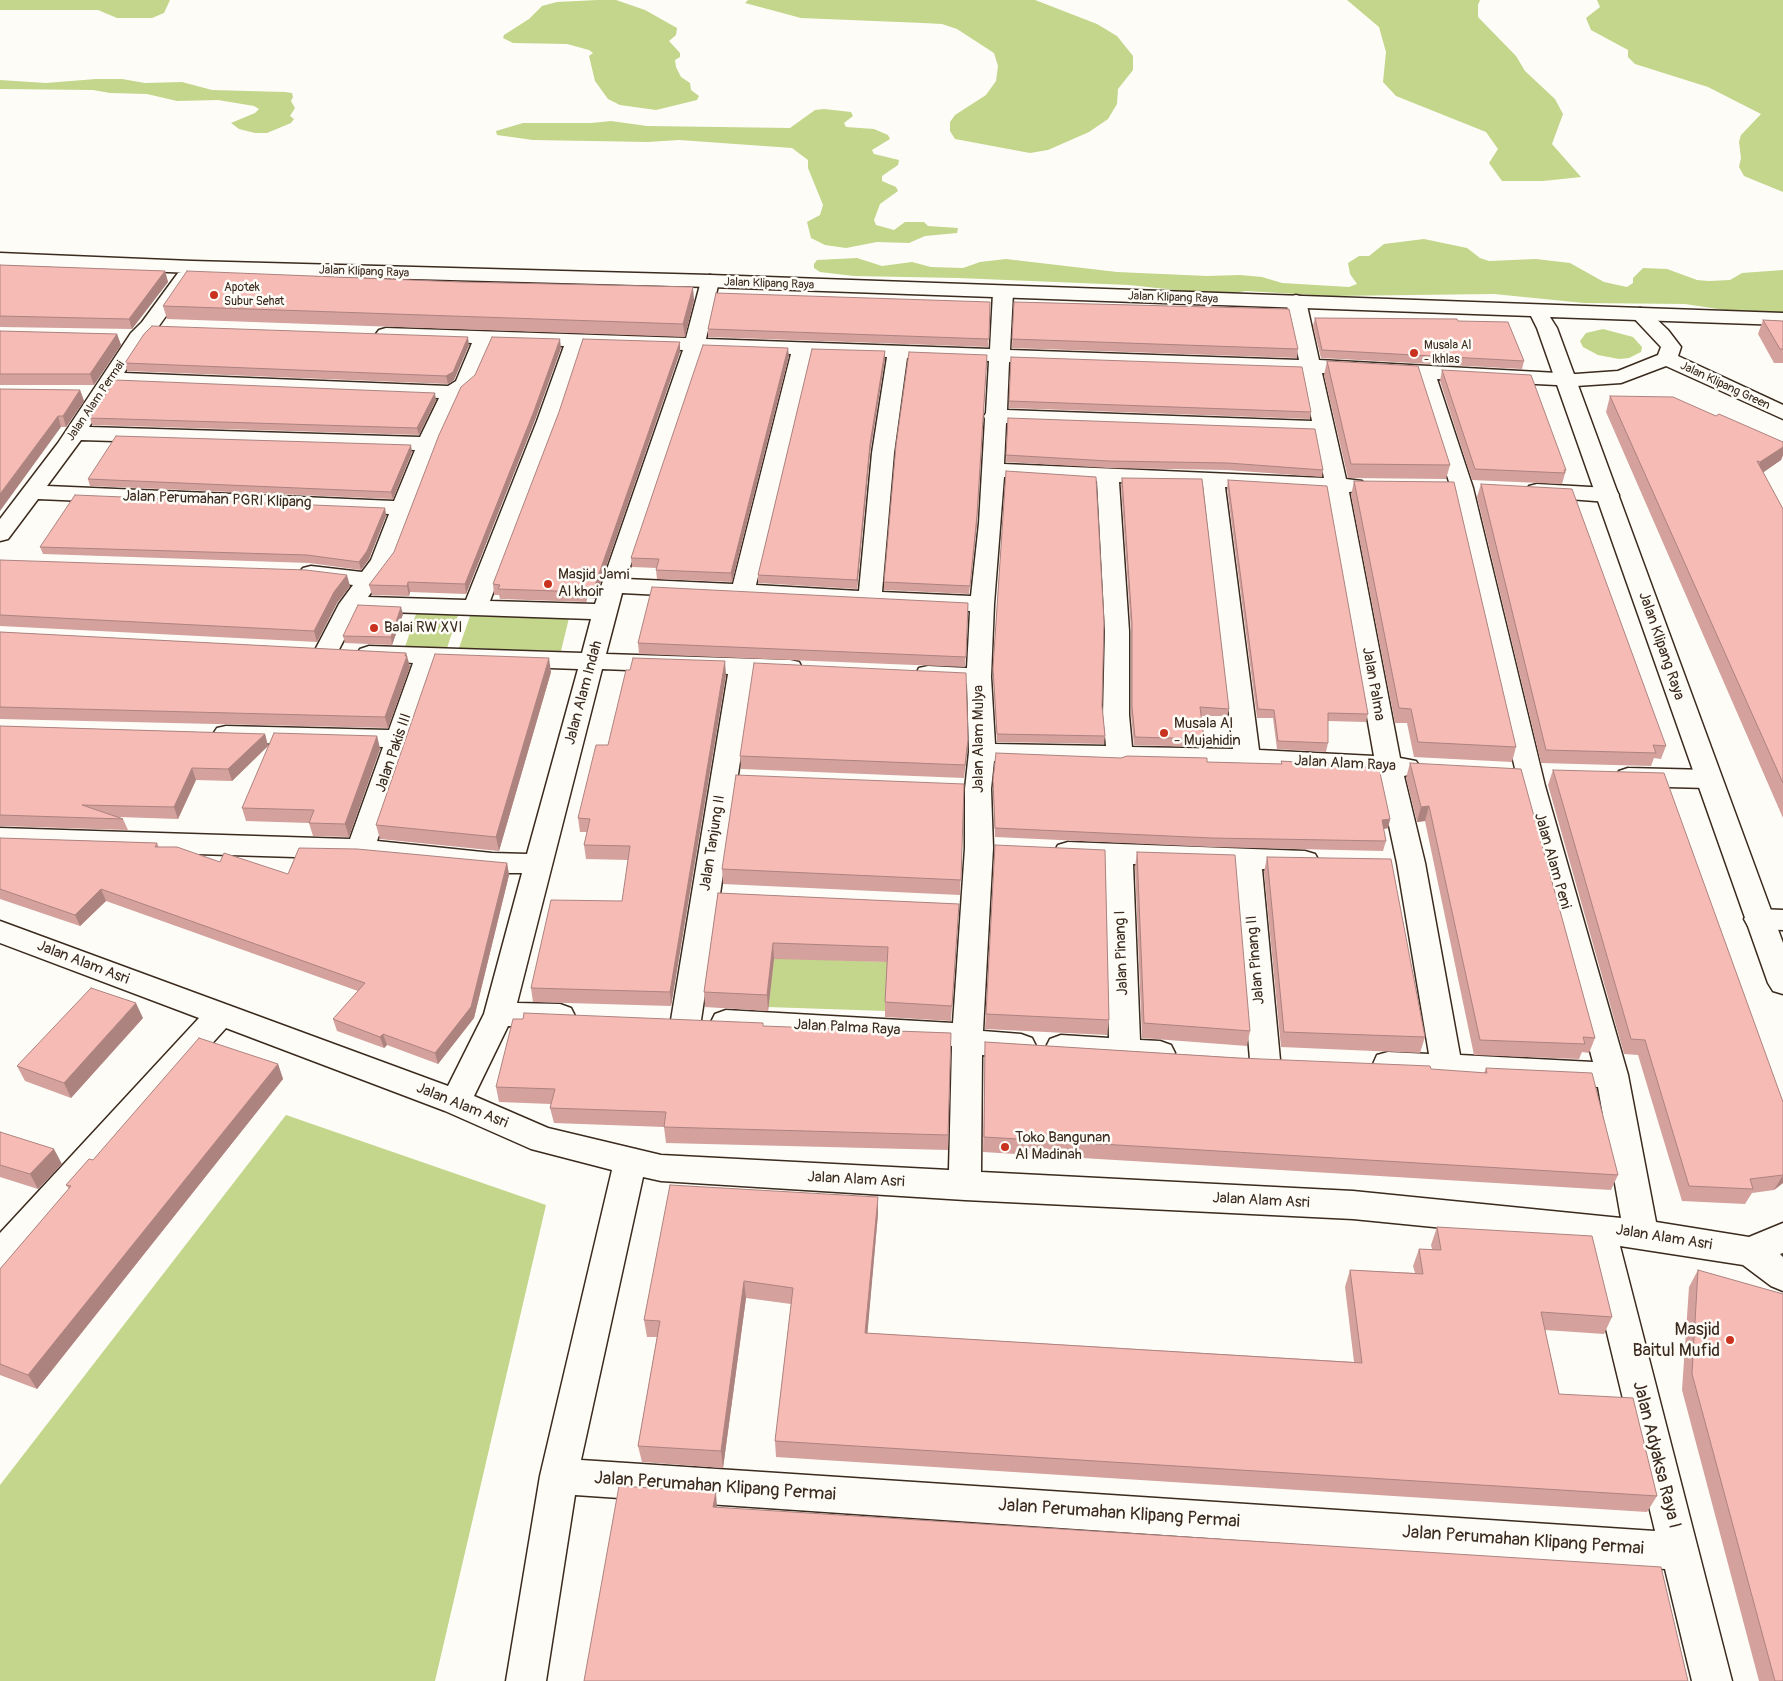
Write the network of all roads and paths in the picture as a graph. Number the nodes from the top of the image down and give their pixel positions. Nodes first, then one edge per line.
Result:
1 (0, 259) edge
2 (192, 267) junction
3 (710, 282) junction
4 (1003, 293) junction
5 (1296, 301) junction
6 (1537, 310) junction
7 (1640, 314) junction
8 (1783, 319) edge
9 (175, 328) edge
10 (143, 331) junction
11 (370, 334) edge
12 (114, 336) edge
13 (484, 338) junction
14 (575, 342) junction
15 (694, 343) junction
16 (802, 350) junction
17 (898, 354) junction
18 (998, 357) junction
19 (1667, 359) junction
20 (1310, 366) junction
21 (1426, 373) junction
22 (1565, 380) junction
23 (106, 386) junction
24 (452, 392) junction
25 (74, 393) edge
26 (1783, 413) edge
27 (994, 416) junction
28 (1325, 428) junction
29 (74, 433) junction
30 (428, 444) junction
31 (992, 470) junction
32 (1108, 477) junction
33 (1213, 479) junction
34 (1337, 486) junction
35 (1376, 486) edge
36 (1520, 491) edge
37 (31, 492) junction
38 (1608, 495) junction
39 (403, 508) junction
40 (0, 534) edge
41 (289, 572) edge
42 (368, 580) junction
43 (612, 585) junction
44 (743, 590) junction
45 (870, 597) junction
46 (351, 604) junction
47 (982, 604) junction
48 (475, 608) junction
49 (605, 612) junction
50 (428, 656) junction
51 (592, 662) junction
52 (742, 666) junction
53 (811, 669) edge
54 (910, 674) edge
55 (979, 677) junction
56 (207, 733) edge
57 (400, 739) junction
58 (982, 752) junction
59 (1120, 757) junction
60 (1247, 758) junction
61 (1390, 766) junction
62 (1430, 769) edge
63 (1519, 774) junction
64 (1558, 775) edge
65 (1607, 776) edge
66 (723, 778) junction
67 (1708, 779) junction
68 (752, 780) edge
69 (0, 838) edge
70 (979, 848) junction
71 (360, 849) junction
72 (1007, 850) edge
73 (1044, 851) edge
74 (1119, 855) junction
75 (1247, 860) junction
76 (1333, 862) edge
77 (1382, 863) edge
78 (1411, 863) junction
79 (537, 864) junction
80 (704, 895) junction
81 (734, 896) edge
82 (1771, 920) edge
83 (0, 932) edge
84 (1783, 983) edge
85 (499, 1014) junction
86 (220, 1015) junction
87 (588, 1017) edge
88 (671, 1019) joint
89 (967, 1037) junction
90 (1126, 1051) junction
91 (1185, 1055) edge
92 (1235, 1059) edge
93 (1361, 1064) edge
94 (1447, 1067) junction
95 (1612, 1075) junction
96 (456, 1102) junction
97 (630, 1162) junction
98 (965, 1186) junction
99 (1599, 1229) junction
100 (1641, 1234) junction
101 (1783, 1237) edge
102 (1751, 1252) junction
103 (0, 1256) edge
104 (1783, 1276) edge
105 (559, 1476) junction
106 (1680, 1551) junction
107 (526, 1681) edge
108 (1712, 1681) edge

1 - 2 street, Jalan Klipang Raya
2 - 3 street, Jalan Klipang Raya
2 - 10 street, Jalan Alam Permai
3 - 4 street, Jalan Klipang Raya
3 - 15 street, Jalan Alam Indah
4 - 5 street, Jalan Klipang Raya
4 - 18 street, Jalan Alam Mulya
5 - 6 street, Jalan Klipang Raya
5 - 20 street, Jalan Palma
6 - 7 street, Jalan Klipang Raya
6 - 22 street, Jalan Klipang Raya
7 - 8 street, Jalan Klipang Raya
7 - 19 street, Jalan Klipang Green
9 - 10 street
10 - 12 street
10 - 23 street, Jalan Alam Permai
11 - 13 street
13 - 14 street
13 - 24 street
14 - 15 street
14 - 48 street
15 - 16 street, Jalan Klipang Green
15 - 43 street, Jalan Alam Indah
16 - 17 street, Jalan Klipang Green
16 - 44 street
17 - 18 street, Jalan Klipang Green
17 - 45 street
18 - 20 street, Jalan Klipang Green
18 - 27 street, Jalan Alam Mulya
19 - 22 street, Jalan Klipang Green
19 - 26 street, Jalan Klipang Green
20 - 21 street, Jalan Klipang Green
20 - 28 street, Jalan Palma
21 - 22 street, Jalan Klipang Green
21 - 63 street, Jalan Alam Peni
22 - 38 street, Jalan Klipang Raya
23 - 24 street
23 - 25 street
23 - 29 street, Jalan Alam Permai
24 - 30 street
27 - 28 street
27 - 31 street, Jalan Alam Mulya
28 - 34 street, Jalan Palma
29 - 30 street
29 - 37 street, Jalan Alam Permai
30 - 39 street
31 - 32 street
31 - 47 street, Jalan Alam Mulya
32 - 33 street
32 - 59 street
33 - 34 street
33 - 60 street
34 - 35 street
34 - 61 street, Jalan Palma
36 - 38 street
37 - 39 street, Jalan Perumahan PGRI Klipang
37 - 40 street, Jalan Alam Permai
38 - 67 street, Jalan Klipang Raya
39 - 42 street
41 - 42 street
42 - 46 street
43 - 44 street
43 - 49 street, Jalan Alam Indah
44 - 45 street
45 - 47 street
46 - 48 street
46 - 50 street
47 - 55 street, Jalan Alam Mulya
48 - 49 street
49 - 51 street, Jalan Alam Indah
50 - 51 street
50 - 57 street, Jalan Pakis III
51 - 52 street
51 - 79 street, Jalan Alam Indah
52 - 53 street
52 - 66 street, Jalan Tanjung II
54 - 55 street
55 - 58 street, Jalan Alam Mulya
56 - 57 street
57 - 71 street, Jalan Pakis III
58 - 59 street, Jalan Alam Raya
58 - 70 street, Jalan Alam Mulya
59 - 60 street, Jalan Alam Raya
60 - 61 street, Jalan Alam Raya
61 - 62 street, Jalan Alam Raya
61 - 78 street, Jalan Palma
63 - 64 street
63 - 95 street, Jalan Alam Peni
65 - 67 street
66 - 68 street
66 - 80 street, Jalan Tanjung II
67 - 82 street, Jalan Klipang Raya
69 - 71 street
70 - 72 street
70 - 89 street, Jalan Alam Mulya
71 - 79 street
73 - 74 street
74 - 75 street
74 - 90 street, Jalan Pinang I
75 - 76 street
75 - 92 street, Jalan Pinang II
77 - 78 street
78 - 94 street, Jalan Palma
79 - 85 street, Jalan Alam Indah
80 - 81 street
80 - 88 street, Jalan Tanjung II
82 - 84 street, Jalan Klipang Raya
83 - 86 street, Jalan Alam Asri
85 - 87 street
85 - 96 street, Jalan Alam Indah
86 - 96 street, Jalan Alam Asri
86 - 103 street
88 - 89 street, Jalan Palma Raya
89 - 90 street, Jalan Palma Raya
89 - 98 street, Jalan Alam Mulya
90 - 91 street, Jalan Palma Raya
93 - 94 street
94 - 95 street
95 - 100 street, Jalan Alam Peni
96 - 97 street, Jalan Alam Asri
97 - 98 street, Jalan Alam Asri
97 - 105 street
98 - 99 street, Jalan Alam Asri
99 - 100 street, Jalan Alam Asri
99 - 106 street, Jalan Adyaksa Raya I
100 - 102 street, Jalan Alam Asri
101 - 102 street
102 - 104 street
105 - 106 street, Jalan Perumahan Klipang Permai
105 - 107 street
106 - 108 street, Jalan Adyaksa Raya I

